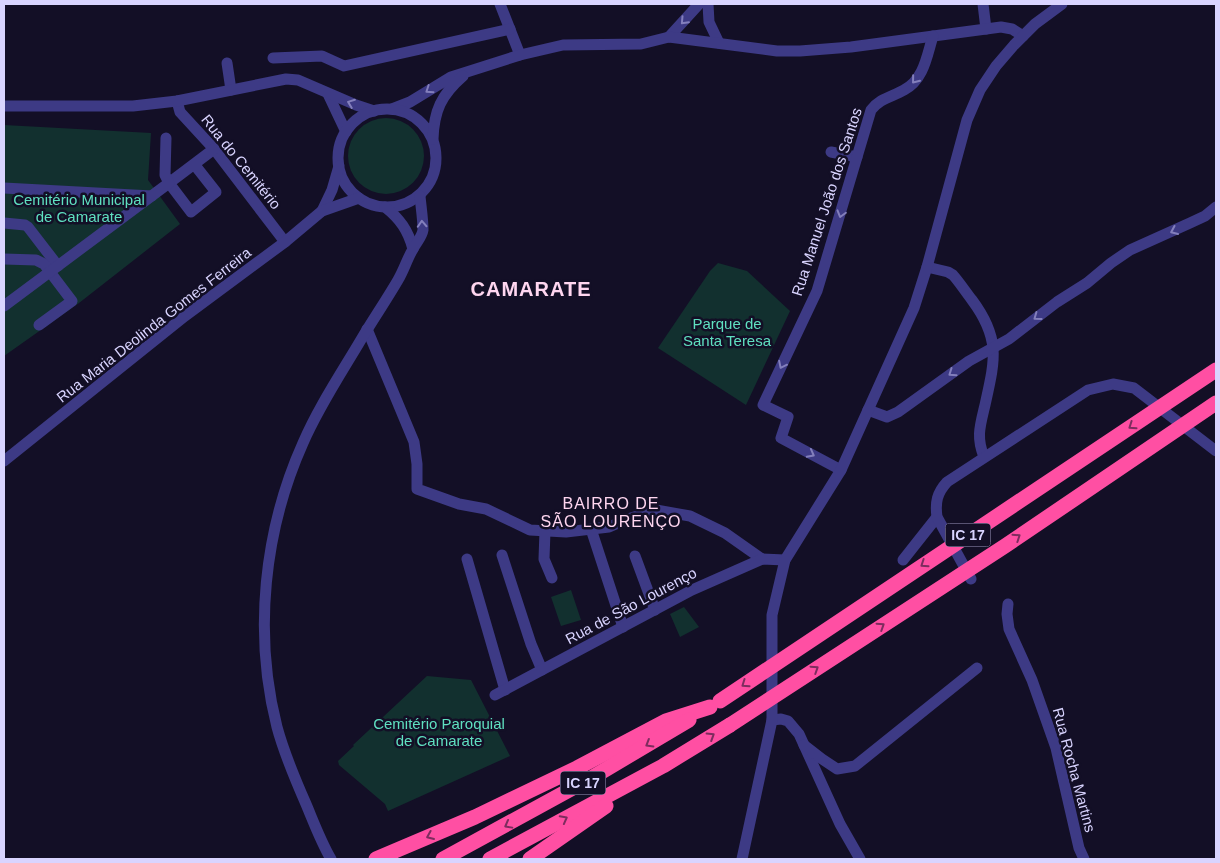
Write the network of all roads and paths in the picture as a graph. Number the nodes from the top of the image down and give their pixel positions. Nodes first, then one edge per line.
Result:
1 (500, 4) edge
2 (698, 4) edge
3 (708, 4) edge
4 (983, 4) edge
5 (1062, 4) edge
6 (986, 28) junction
7 (510, 29) junction
8 (933, 36) junction
9 (1023, 36) junction
10 (669, 37) junction
11 (719, 43) junction
12 (520, 55) junction
13 (273, 58) dead end
14 (227, 63) dead end
15 (467, 72) junction
16 (231, 90) junction
17 (328, 94) junction
18 (177, 101) junction
19 (4, 106) edge
20 (392, 109) junction
21 (374, 110) junction
22 (346, 132) junction
23 (166, 138) dead end
24 (432, 139) junction
25 (214, 149) junction
26 (831, 152) dead end
27 (856, 158) junction
28 (194, 164) junction
29 (339, 166) junction
30 (170, 183) junction
31 (4, 188) edge
32 (152, 196) junction
33 (420, 196) junction
34 (359, 198) junction
35 (385, 207) junction
36 (1216, 207) edge
37 (322, 212) junction
38 (4, 224) edge
39 (285, 242) junction
40 (413, 249) junction
41 (4, 259) edge
42 (927, 267) junction
43 (54, 269) junction
44 (4, 306) edge
45 (39, 325) dead end
46 (367, 329) junction
47 (993, 347) junction
48 (1216, 370) edge
49 (1216, 403) edge
50 (868, 410) junction
51 (1216, 451) edge
52 (984, 458) junction
53 (4, 461) edge
54 (841, 470) junction
55 (937, 517) junction
56 (591, 529) junction
57 (545, 531) junction
58 (502, 554) dead end
59 (635, 556) dead end
60 (466, 559) dead end
61 (762, 559) junction
62 (785, 560) junction
63 (904, 560) dead end
64 (552, 578) dead end
65 (971, 579) dead end
66 (1008, 604) dead end
67 (655, 610) junction
68 (623, 627) junction
69 (977, 668) dead end
70 (542, 670) junction
71 (715, 704) junction
72 (772, 720) junction
73 (804, 746) junction
74 (663, 766) junction
75 (330, 859) edge
76 (376, 859) edge
77 (443, 859) edge
78 (490, 859) edge
79 (530, 859) edge
80 (742, 859) edge
81 (860, 859) edge
82 (1084, 859) edge

1 - 7 street
2 -> 10 street
3 - 11 street
4 - 6 street
5 - 9 street
6 - 8 street
6 - 9 street
7 - 12 street
7 - 13 street
8 - 11 street
8 -> 27 street, Rua Manuel João dos Santos
9 - 42 street
10 - 11 street
10 - 12 street
12 - 15 street
14 - 16 street
15 -> 20 street
15 - 24 street
16 - 17 street
16 - 18 street
21 -> 17 street
17 - 22 street
18 - 19 street
18 - 25 street, Rua do Cemitério
20 - 21 street
20 - 24 street
21 - 22 street
22 - 29 street
23 - 30 street
24 - 33 street
25 - 28 street
25 - 39 street, Rua do Cemitério
26 - 27 street
27 -> 54 street, Rua Manuel João dos Santos
28 - 30 street
28 - 30 street
29 - 34 street
29 - 37 street, Rua Maria Deolinda Gomes Ferreira
30 - 32 street
31 - 32 street
32 - 43 street
33 - 35 street
40 -> 33 street
34 - 35 street
34 - 37 street, Rua Maria Deolinda Gomes Ferreira
35 - 40 street
36 -> 47 street
37 - 39 street, Rua Maria Deolinda Gomes Ferreira
38 - 43 street
39 - 53 street, Rua Maria Deolinda Gomes Ferreira
40 - 46 street
41 - 43 street
42 - 47 street
42 - 50 street
43 - 44 street
43 - 45 street
46 - 57 street
46 - 75 street
47 -> 50 street
47 - 52 street
48 -> 71 highway, IC 17, bridge
74 -> 49 highway, IC 17, bridge
50 - 54 street
51 - 52 street
52 - 55 street
54 - 62 street
55 - 63 street
55 - 65 street
56 - 57 street
56 - 61 street
56 - 68 street
57 - 64 street
58 - 70 street
59 - 67 street
60 - 70 street, Rua de São Lourenço
61 - 62 street, Rua de São Lourenço
61 - 67 street, Rua de São Lourenço
62 - 72 street
66 - 82 street, Rua Rocha Martins
67 - 68 street, Rua de São Lourenço
68 - 70 street, Rua de São Lourenço
69 - 73 street
71 -> 76 highway
71 -> 77 highway, IC 17
72 - 73 street
72 - 80 street
73 - 81 street
78 -> 74 highway, IC 17
74 - 79 highway

